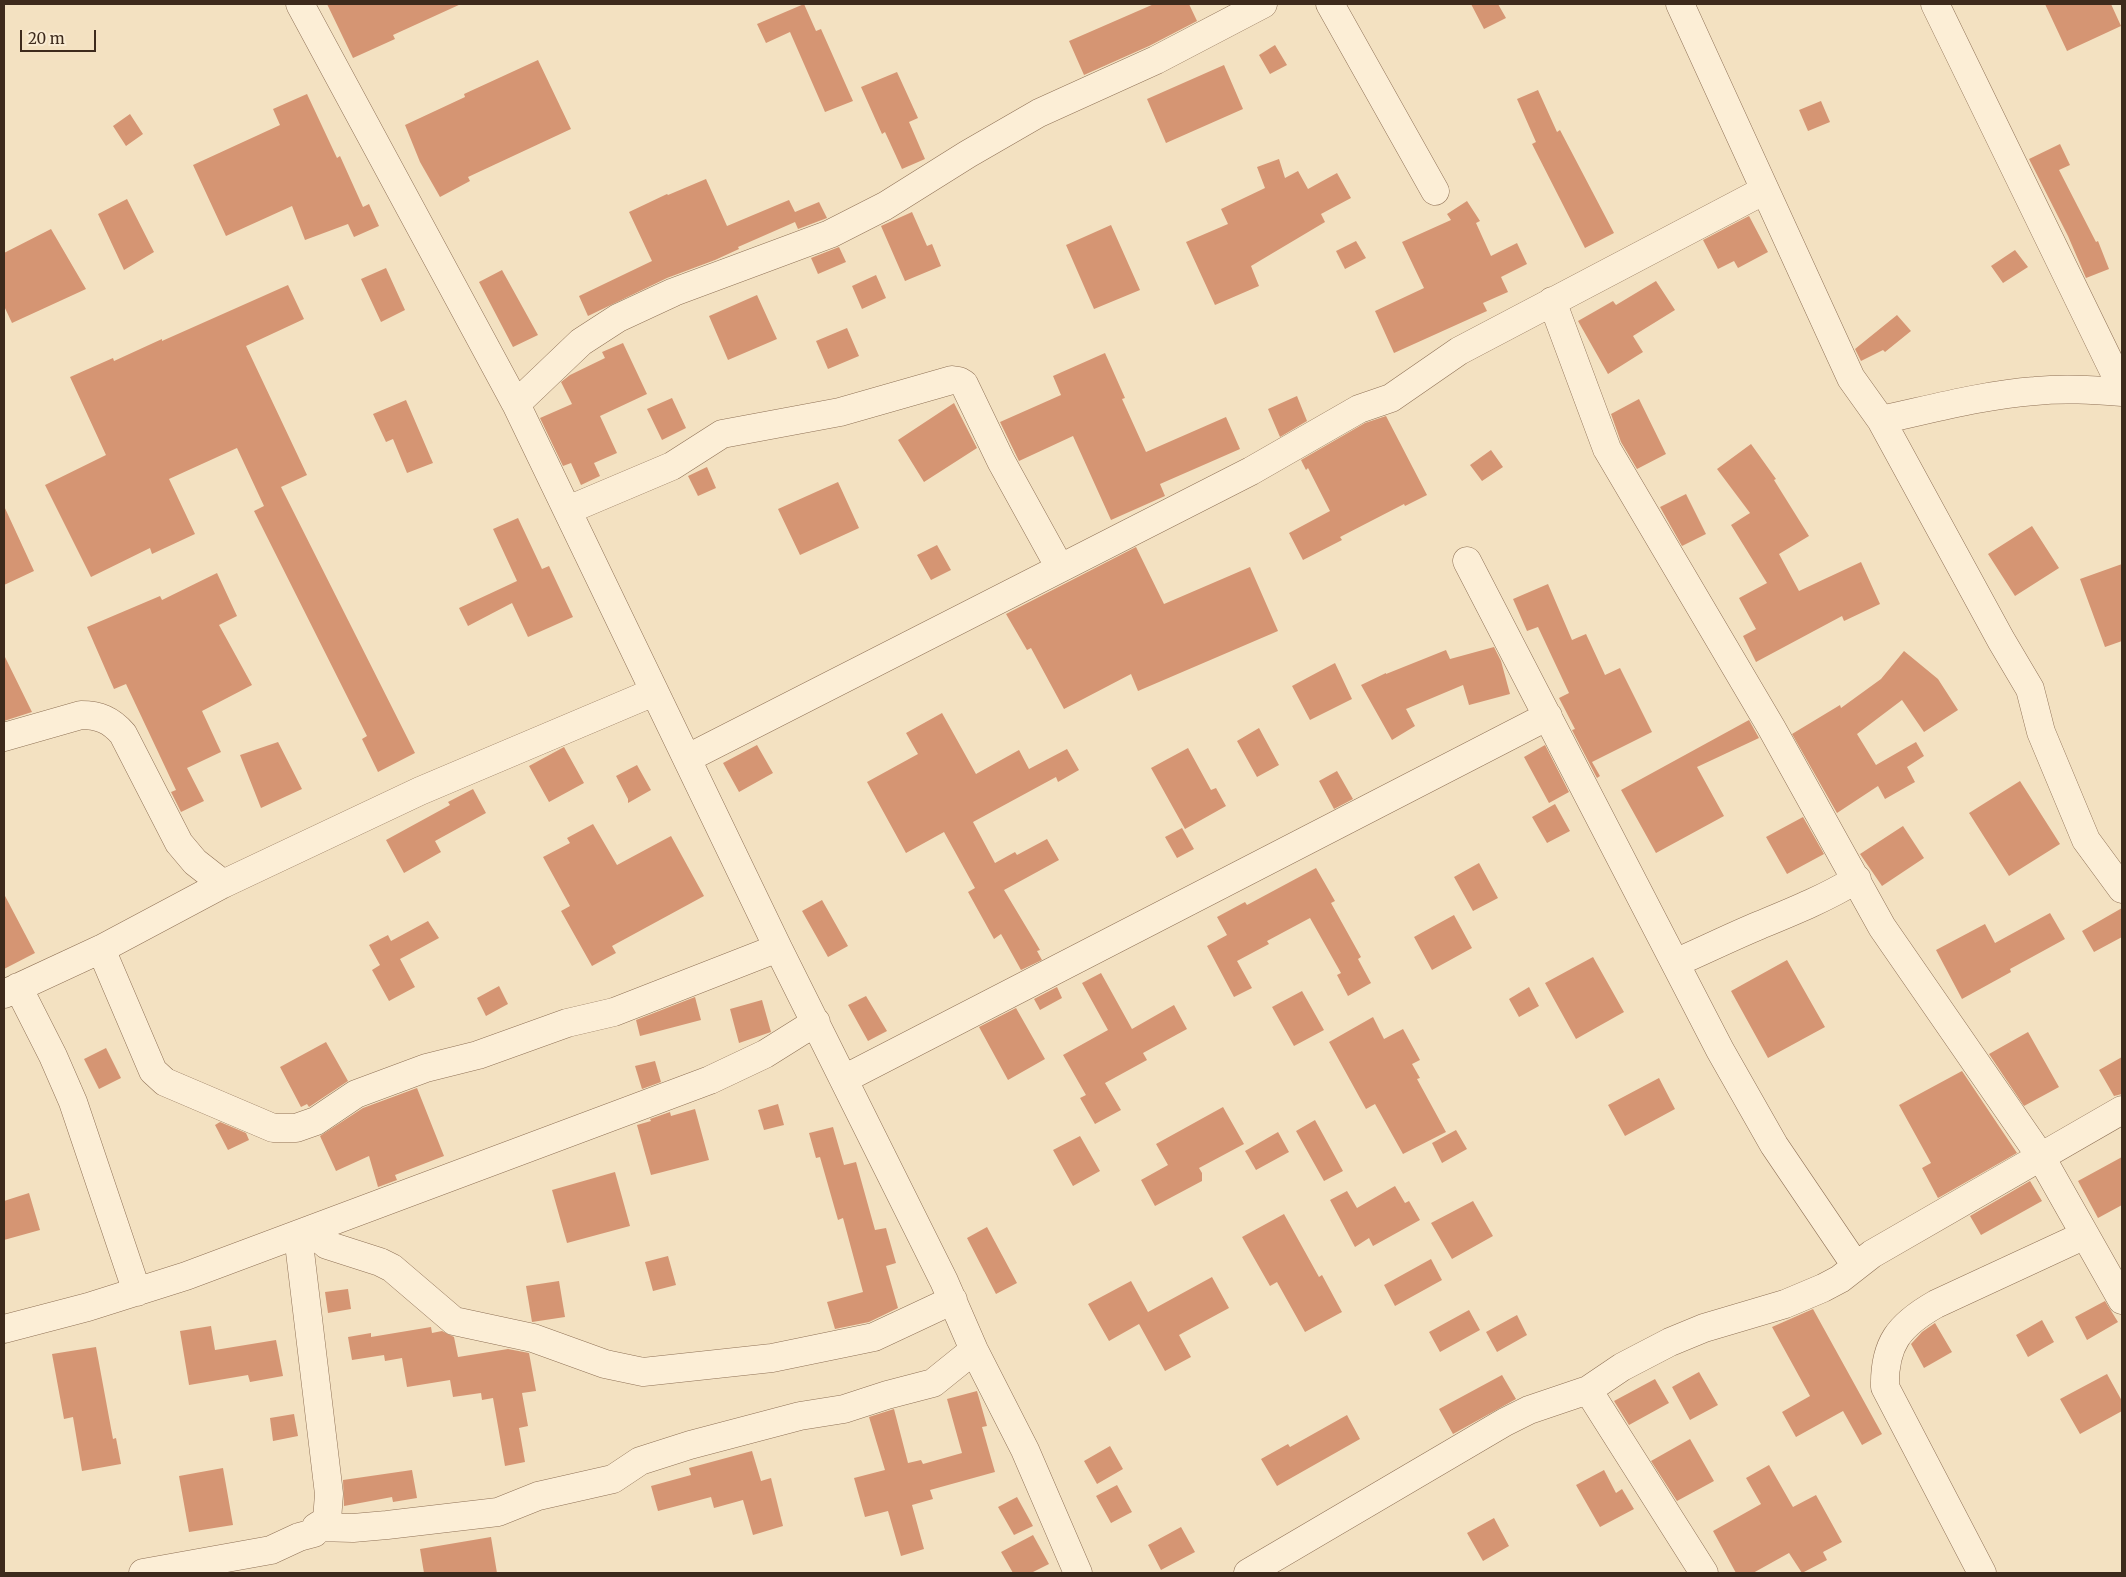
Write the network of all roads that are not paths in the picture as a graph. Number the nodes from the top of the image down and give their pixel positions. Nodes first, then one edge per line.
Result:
1 (300, 4) edge
2 (1264, 4) edge
3 (1330, 4) edge
4 (1680, 4) edge
5 (1934, 4) edge
6 (1766, 190) junction
7 (1435, 191) dead end
8 (1552, 302) junction
9 (2122, 388) edge
10 (2122, 392) edge
11 (516, 404) junction
12 (1881, 420) junction
13 (568, 510) junction
14 (1467, 561) dead end
15 (1060, 568) junction
16 (654, 692) junction
17 (1548, 716) junction
18 (4, 737) edge
19 (688, 758) junction
20 (1857, 879) junction
21 (224, 884) junction
22 (2122, 889) edge
23 (778, 948) junction
24 (101, 949) junction
25 (1675, 963) junction
26 (11, 990) edge
27 (816, 1022) junction
28 (844, 1079) junction
29 (2122, 1110) edge
30 (2040, 1157) junction
31 (306, 1232) junction
32 (2085, 1235) junction
33 (1856, 1266) junction
34 (137, 1292) junction
35 (953, 1300) junction
36 (2122, 1300) edge
37 (4, 1329) edge
38 (974, 1350) junction
39 (1588, 1390) junction
40 (316, 1527) junction
41 (143, 1573) edge
42 (1078, 1573) edge
43 (1248, 1573) edge
44 (1704, 1573) edge
45 (1982, 1573) edge

1 - 11 street
2 - 11 street
3 - 7 street
4 - 6 street
5 - 9 street
6 - 8 street
6 - 12 street
8 - 15 street
8 - 20 street
10 - 12 street
11 - 13 street
12 - 22 street
13 - 15 street
13 - 16 street
14 - 17 street
15 - 19 street
16 - 19 street
16 - 21 street
17 - 25 street
17 - 28 street
18 - 21 street
19 - 23 street
20 - 25 street
20 - 30 street
21 - 24 street
23 - 24 street
23 - 27 street
24 - 26 street
25 - 33 street
26 - 34 street
27 - 28 street
27 - 31 street
28 - 35 street
29 - 30 street
30 - 32 street
30 - 33 street
31 - 34 street
31 - 35 street
31 - 40 street
32 - 36 street
32 - 45 street
33 - 39 street
34 - 37 street
35 - 38 street
38 - 40 street
38 - 42 street
39 - 43 street
39 - 44 street
40 - 41 street

